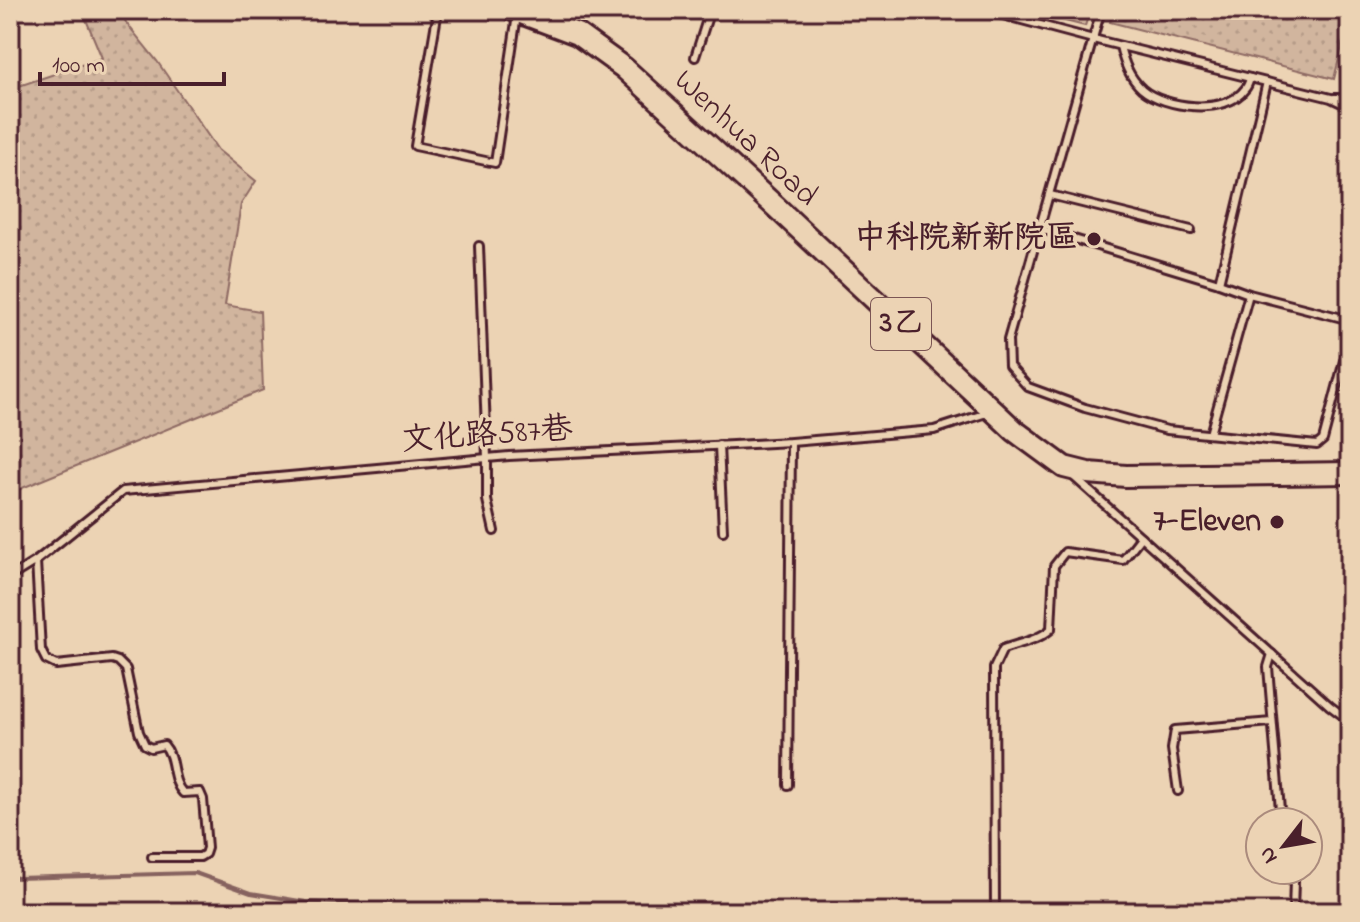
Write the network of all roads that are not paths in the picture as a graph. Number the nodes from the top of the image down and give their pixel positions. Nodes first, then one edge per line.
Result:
1 (438, 10) edge
2 (710, 10) edge
3 (984, 10) edge
4 (1101, 10) edge
5 (515, 11) edge
6 (1093, 39) junction
7 (1120, 46) junction
8 (695, 57) dead end
9 (1250, 78) junction
10 (1267, 82) junction
11 (1331, 98) junction
12 (1350, 98) edge
13 (1350, 107) edge
14 (1050, 195) junction
15 (1041, 229) junction
16 (1191, 230) dead end
17 (479, 246) dead end
18 (1219, 283) junction
19 (1249, 294) junction
20 (1350, 320) edge
21 (1350, 348) edge
22 (993, 411) junction
23 (1210, 434) junction
24 (791, 442) junction
25 (719, 445) junction
26 (487, 458) junction
27 (1064, 467) junction
28 (1350, 473) edge
29 (494, 531) dead end
30 (723, 531) dead end
31 (1141, 537) junction
32 (36, 561) junction
33 (10, 577) edge
34 (1272, 654) junction
35 (1350, 721) edge
36 (1272, 722) junction
37 (788, 785) dead end
38 (1178, 791) dead end
39 (1280, 806) edge
40 (152, 857) dead end
41 (1294, 886) edge
42 (995, 912) edge
43 (1290, 912) edge

1 - 5 lane
2 - 8 lane
3 - 6 lane
4 - 6 lane
5 - 22 main road, Wenhua Road / 3乙
6 - 7 lane
6 - 14 lane
7 - 9 lane
7 - 9 lane
9 - 10 lane
10 - 11 lane
10 - 18 lane
11 - 12 lane
11 - 13 lane
14 - 15 lane
14 - 16 lane
15 - 18 lane
15 - 23 lane
17 - 26 lane
18 - 19 lane
19 - 20 lane
19 - 23 lane
21 - 23 lane
22 - 24 lane, 文化路587巷
22 - 27 main road, Wenhua Road / 3乙
24 - 25 lane, 文化路587巷
24 - 37 lane
25 - 26 lane, 文化路587巷
25 - 30 lane
26 - 29 lane
26 - 32 lane, 文化路587巷
27 - 28 main road, Wenhua Road / 3乙
27 - 31 lane
31 - 34 lane
31 - 42 lane
32 - 33 lane, 文化路587巷
32 - 40 lane
34 - 35 lane
34 - 36 lane
36 - 38 lane
36 - 39 lane
41 - 43 lane

